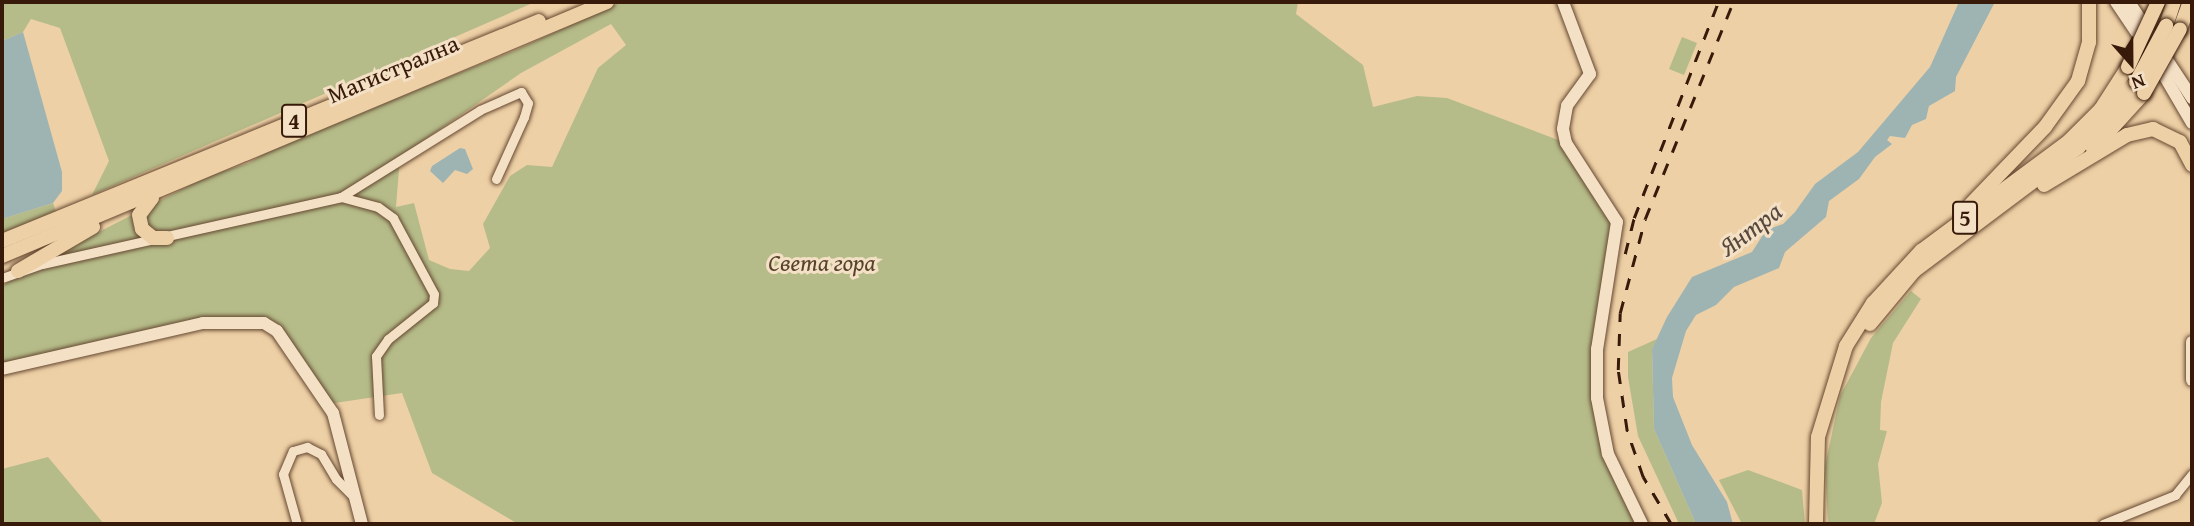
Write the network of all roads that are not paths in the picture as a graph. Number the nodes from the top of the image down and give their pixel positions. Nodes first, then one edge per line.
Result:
1 (586, 2) edge
2 (607, 2) edge
3 (1563, 2) edge
4 (2089, 2) edge
5 (2116, 2) edge
6 (2129, 2) edge
7 (2158, 2) edge
8 (2174, 2) edge
9 (2190, 2) edge
10 (2173, 27) junction
11 (2140, 88) junction
12 (2192, 98) edge
13 (2192, 123) edge
14 (2192, 165) edge
15 (496, 179) dead end
16 (2053, 179) junction
17 (169, 188) junction
18 (341, 197) junction
19 (136, 202) junction
20 (1989, 215) junction
21 (167, 238) junction
22 (2, 241) edge
23 (1921, 251) junction
24 (2, 256) edge
25 (18, 271) junction
26 (2, 278) edge
27 (2192, 342) edge
28 (2, 369) edge
29 (2192, 380) edge
30 (1832, 392) junction
31 (379, 415) dead end
32 (2192, 477) edge
33 (353, 496) junction
34 (297, 524) edge
35 (362, 524) edge
36 (1642, 524) edge
37 (1815, 524) edge
38 (2103, 524) edge

1 - 22 main road, Магистрална / 4
2 - 17 main road, Магистрална / 4
3 - 36 street
4 - 23 main road
5 - 13 street
6 - 12 street
7 - 23 main road, 5, bridge
8 - 10 main road
9 - 10 main road
10 - 11 main road, bridge
11 - 16 main road
11 - 20 main road, 5
14 - 16 main road
15 - 18 street
16 - 20 main road
17 - 19 main road, Магистрална / 4
17 - 21 main road
18 - 21 street
18 - 31 street
19 - 24 main road, Магистрална / 4
19 - 25 main road
20 - 30 main road, 5
21 - 25 street
23 - 30 main road, 5
25 - 26 street
27 - 29 street
28 - 33 street
30 - 37 main road, 5
32 - 38 street
33 - 34 street
33 - 35 street

